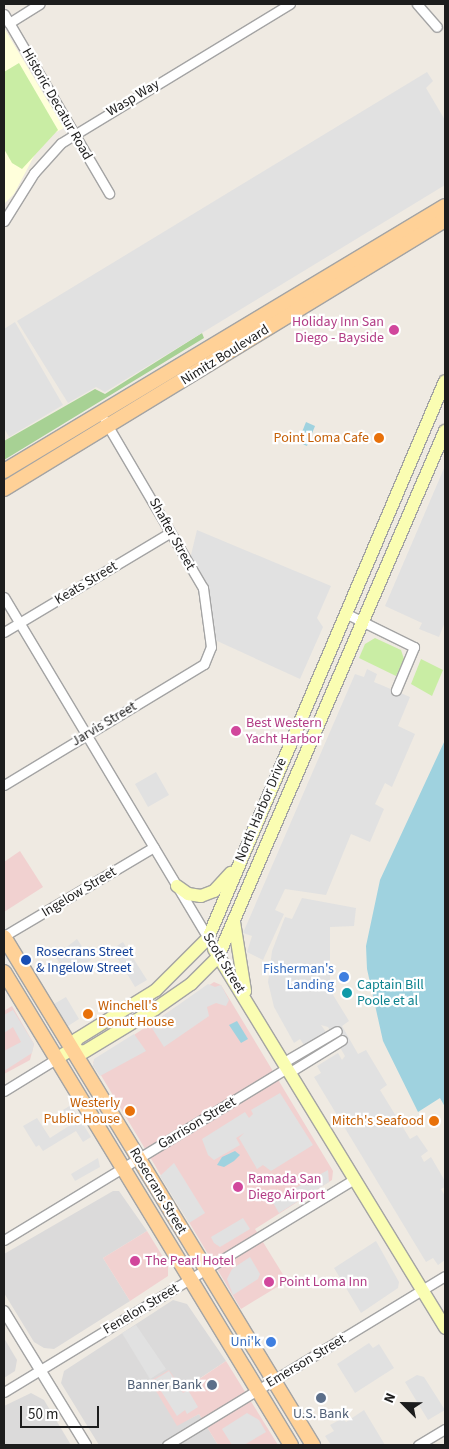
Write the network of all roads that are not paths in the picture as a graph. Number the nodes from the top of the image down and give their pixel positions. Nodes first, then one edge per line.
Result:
1 (40, 4) edge
2 (290, 4) edge
3 (418, 4) edge
4 (4, 14) edge
5 (9, 23) junction
6 (437, 27) dead end
7 (74, 134) junction
8 (109, 194) dead end
9 (445, 200) edge
10 (445, 206) edge
11 (417, 220) junction
12 (445, 220) edge
13 (4, 222) edge
14 (445, 381) edge
15 (99, 413) junction
16 (108, 427) junction
17 (445, 431) edge
18 (4, 471) edge
19 (4, 489) edge
20 (168, 534) junction
21 (4, 597) edge
22 (345, 613) junction
23 (20, 623) junction
24 (362, 623) junction
25 (4, 632) edge
26 (204, 664) joint
27 (396, 690) dead end
28 (87, 734) junction
29 (4, 785) edge
30 (154, 847) junction
31 (240, 858) junction
32 (177, 886) junction
33 (234, 920) junction
34 (4, 937) edge
35 (208, 938) junction
36 (218, 957) junction
37 (4, 972) edge
38 (252, 1010) junction
39 (340, 1036) dead end
40 (72, 1049) junction
41 (56, 1059) junction
42 (287, 1068) junction
43 (4, 1091) edge
44 (139, 1158) junction
45 (123, 1168) junction
46 (355, 1178) junction
47 (4, 1240) edge
48 (206, 1270) junction
49 (445, 1276) edge
50 (190, 1279) junction
51 (423, 1290) junction
52 (4, 1312) edge
53 (445, 1328) edge
54 (40, 1370) junction
55 (273, 1380) junction
56 (257, 1390) junction
57 (4, 1392) edge
58 (445, 1429) edge
59 (86, 1445) edge
60 (167, 1445) edge
61 (291, 1445) edge
62 (313, 1445) edge
63 (418, 1445) edge

1 - 5 street
2 - 7 street, Wasp Way
3 - 6 street
4 - 5 street, Historic Decatur Road
5 - 7 street, Historic Decatur Road
7 - 8 street, Historic Decatur Road
7 - 13 street, Wasp Way
9 - 11 main road
10 - 11 main road, Nimitz Boulevard
11 - 15 main road, Nimitz Boulevard
12 - 16 main road, Nimitz Boulevard
14 - 22 main road, North Harbor Drive
15 - 16 street, Shafter Street
15 - 18 main road, Nimitz Boulevard
16 - 19 main road, Nimitz Boulevard
16 - 20 street, Shafter Street
17 - 24 main road, North Harbor Drive
20 - 23 street, Keats Street
20 - 26 street, Shafter Street
21 - 23 street, Scott Street
22 - 24 street
22 - 31 main road, North Harbor Drive
23 - 25 street, Keats Street
23 - 28 street, Scott Street
24 - 27 street
24 - 33 main road, North Harbor Drive
26 - 28 street, Jarvis Street
28 - 29 street, Jarvis Street
28 - 30 street, Scott Street
30 - 32 street, Scott Street
30 - 34 street, Ingelow Street
31 - 32 main road
31 - 35 main road, North Harbor Drive
32 - 35 street, Scott Street
33 - 36 main road, North Harbor Drive
33 - 38 main road
34 - 40 main road, Rosecrans Street
35 - 36 main road, Scott Street
35 - 40 main road, North Harbor Drive
36 - 38 main road, Scott Street
36 - 40 main road, North Harbor Drive
37 - 41 main road, Rosecrans Street
38 - 42 main road, Scott Street
39 - 42 street, Garrison Street
40 - 41 main road, North Harbor Drive
40 - 44 main road, Rosecrans Street
41 - 43 street
41 - 45 main road, Rosecrans Street
42 - 44 street, Garrison Street
42 - 46 main road, Scott Street
44 - 45 street, Garrison Street
44 - 48 main road, Rosecrans Street
45 - 47 street, Garrison Street
45 - 50 main road, Rosecrans Street
46 - 48 street, Fenelon Street
46 - 51 main road, Scott Street
48 - 50 street, Fenelon Street
48 - 55 main road, Rosecrans Street
49 - 51 street, Emerson Street
50 - 54 street, Fenelon Street
50 - 56 main road, Rosecrans Street
51 - 53 main road, Scott Street
51 - 55 street, Emerson Street
52 - 54 street
54 - 57 street, Fenelon Street
54 - 59 street
55 - 56 street, Emerson Street
55 - 62 main road, Rosecrans Street
56 - 60 street, Emerson Street
56 - 61 main road, Rosecrans Street
58 - 63 street

